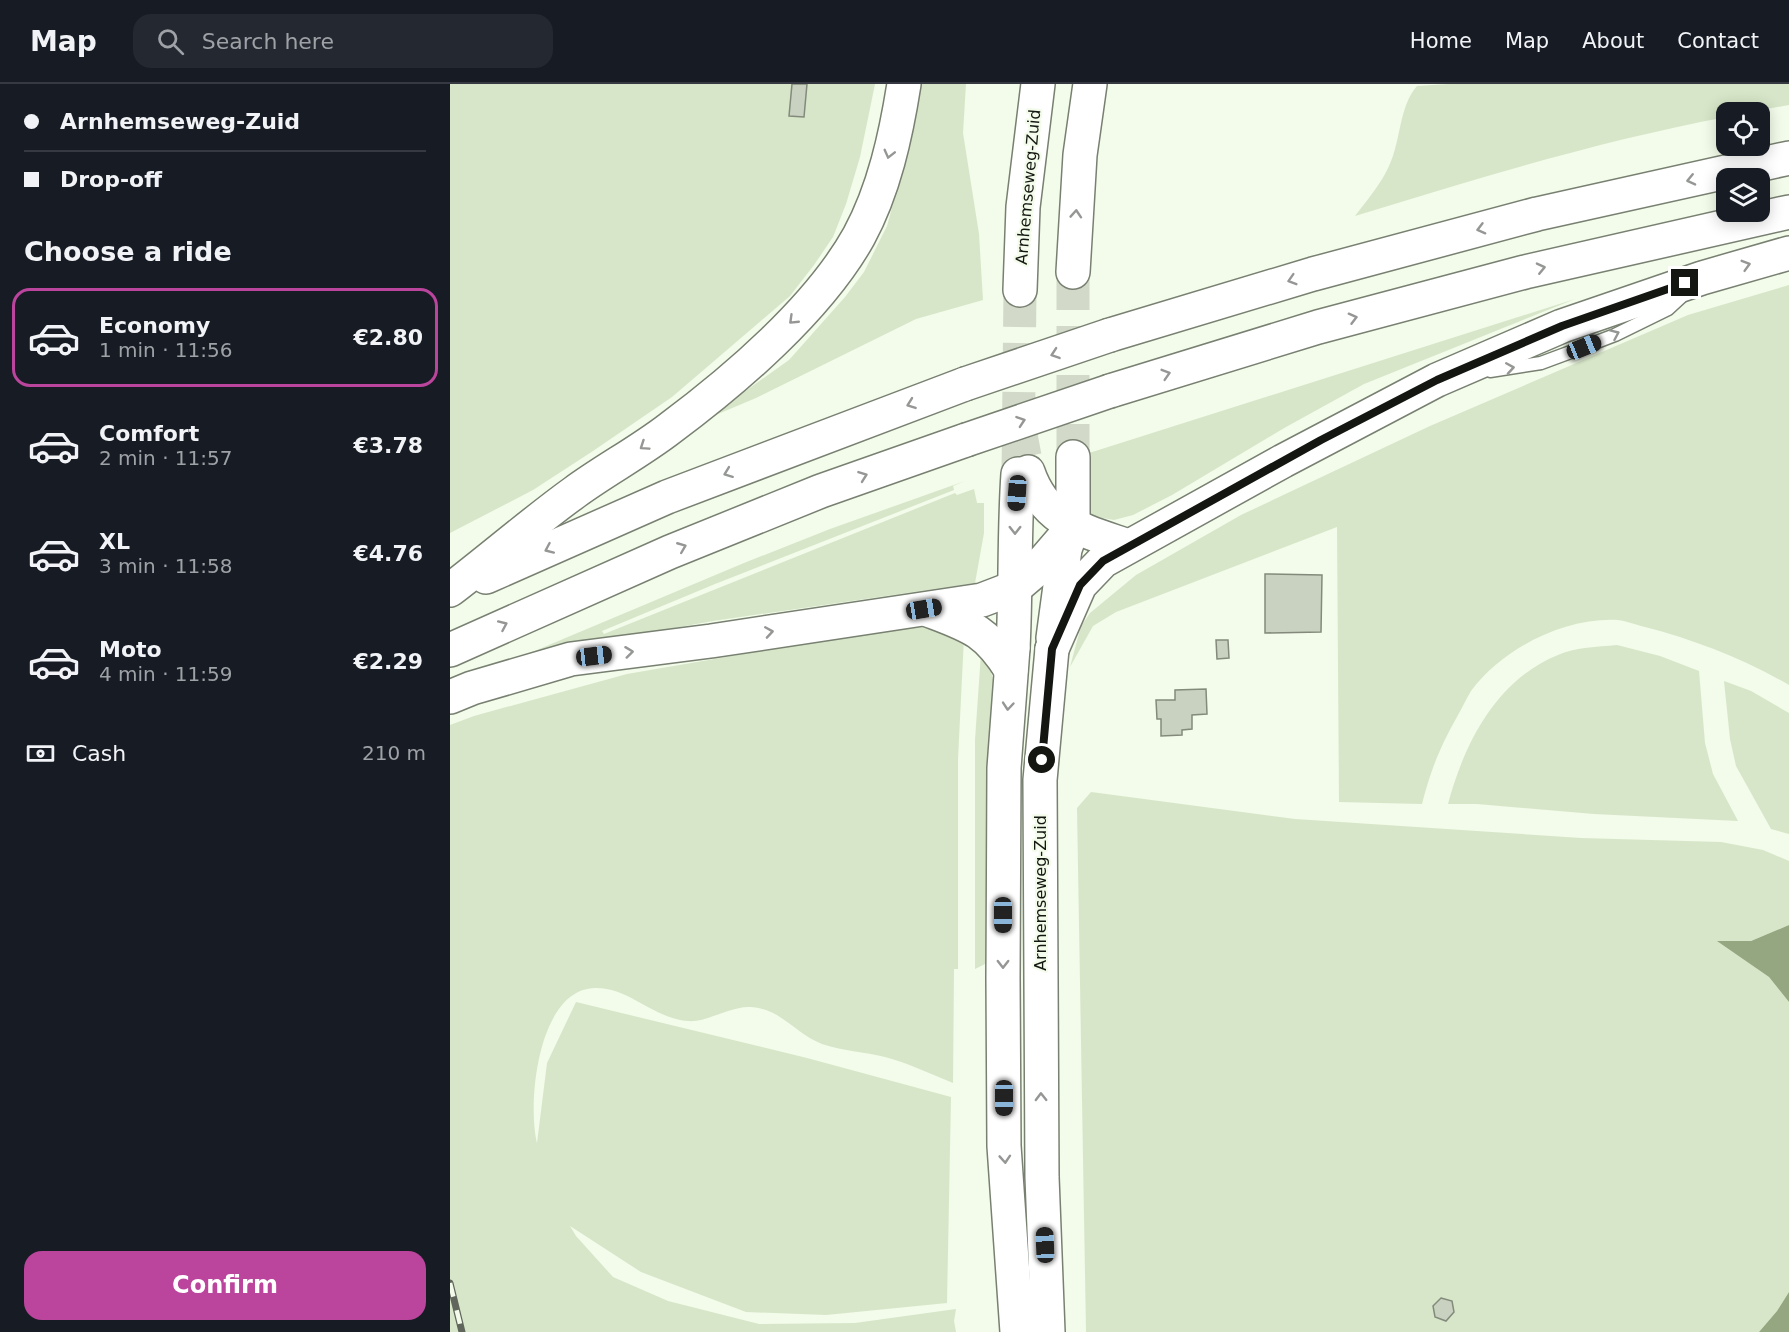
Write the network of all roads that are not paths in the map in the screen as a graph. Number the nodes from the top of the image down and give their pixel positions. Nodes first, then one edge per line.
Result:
1 (904, 84) edge
2 (1038, 84) edge
3 (1090, 84) edge
4 (1789, 158) edge
5 (1789, 212) edge
6 (1789, 253) edge
7 (1073, 272) tunnel mouth
8 (1020, 290) tunnel mouth
9 (1073, 457) tunnel mouth
10 (1073, 527) junction
11 (1128, 546) junction
12 (1016, 587) junction
13 (450, 592) edge
14 (924, 609) junction
15 (1052, 649) junction
16 (450, 650) edge
17 (1012, 659) junction
18 (450, 697) edge
19 (1017, 1332) edge
20 (1048, 1332) edge

1 -> 13 main road
2 - 8 main road, Arnhemseweg-Zuid
7 -> 3 main road
4 -> 13 main road, bridge
16 -> 5 main road, bridge
11 -> 6 main road
9 - 10 main road, Arnhemseweg-Zuid
10 - 11 main road
10 - 12 main road
10 -> 12 main road
10 - 15 main road, Arnhemseweg-Zuid
11 - 15 main road
12 - 14 main road
12 - 17 main road
14 - 17 main road
18 -> 14 main road
20 -> 15 main road, Arnhemseweg-Zuid
17 -> 19 main road

